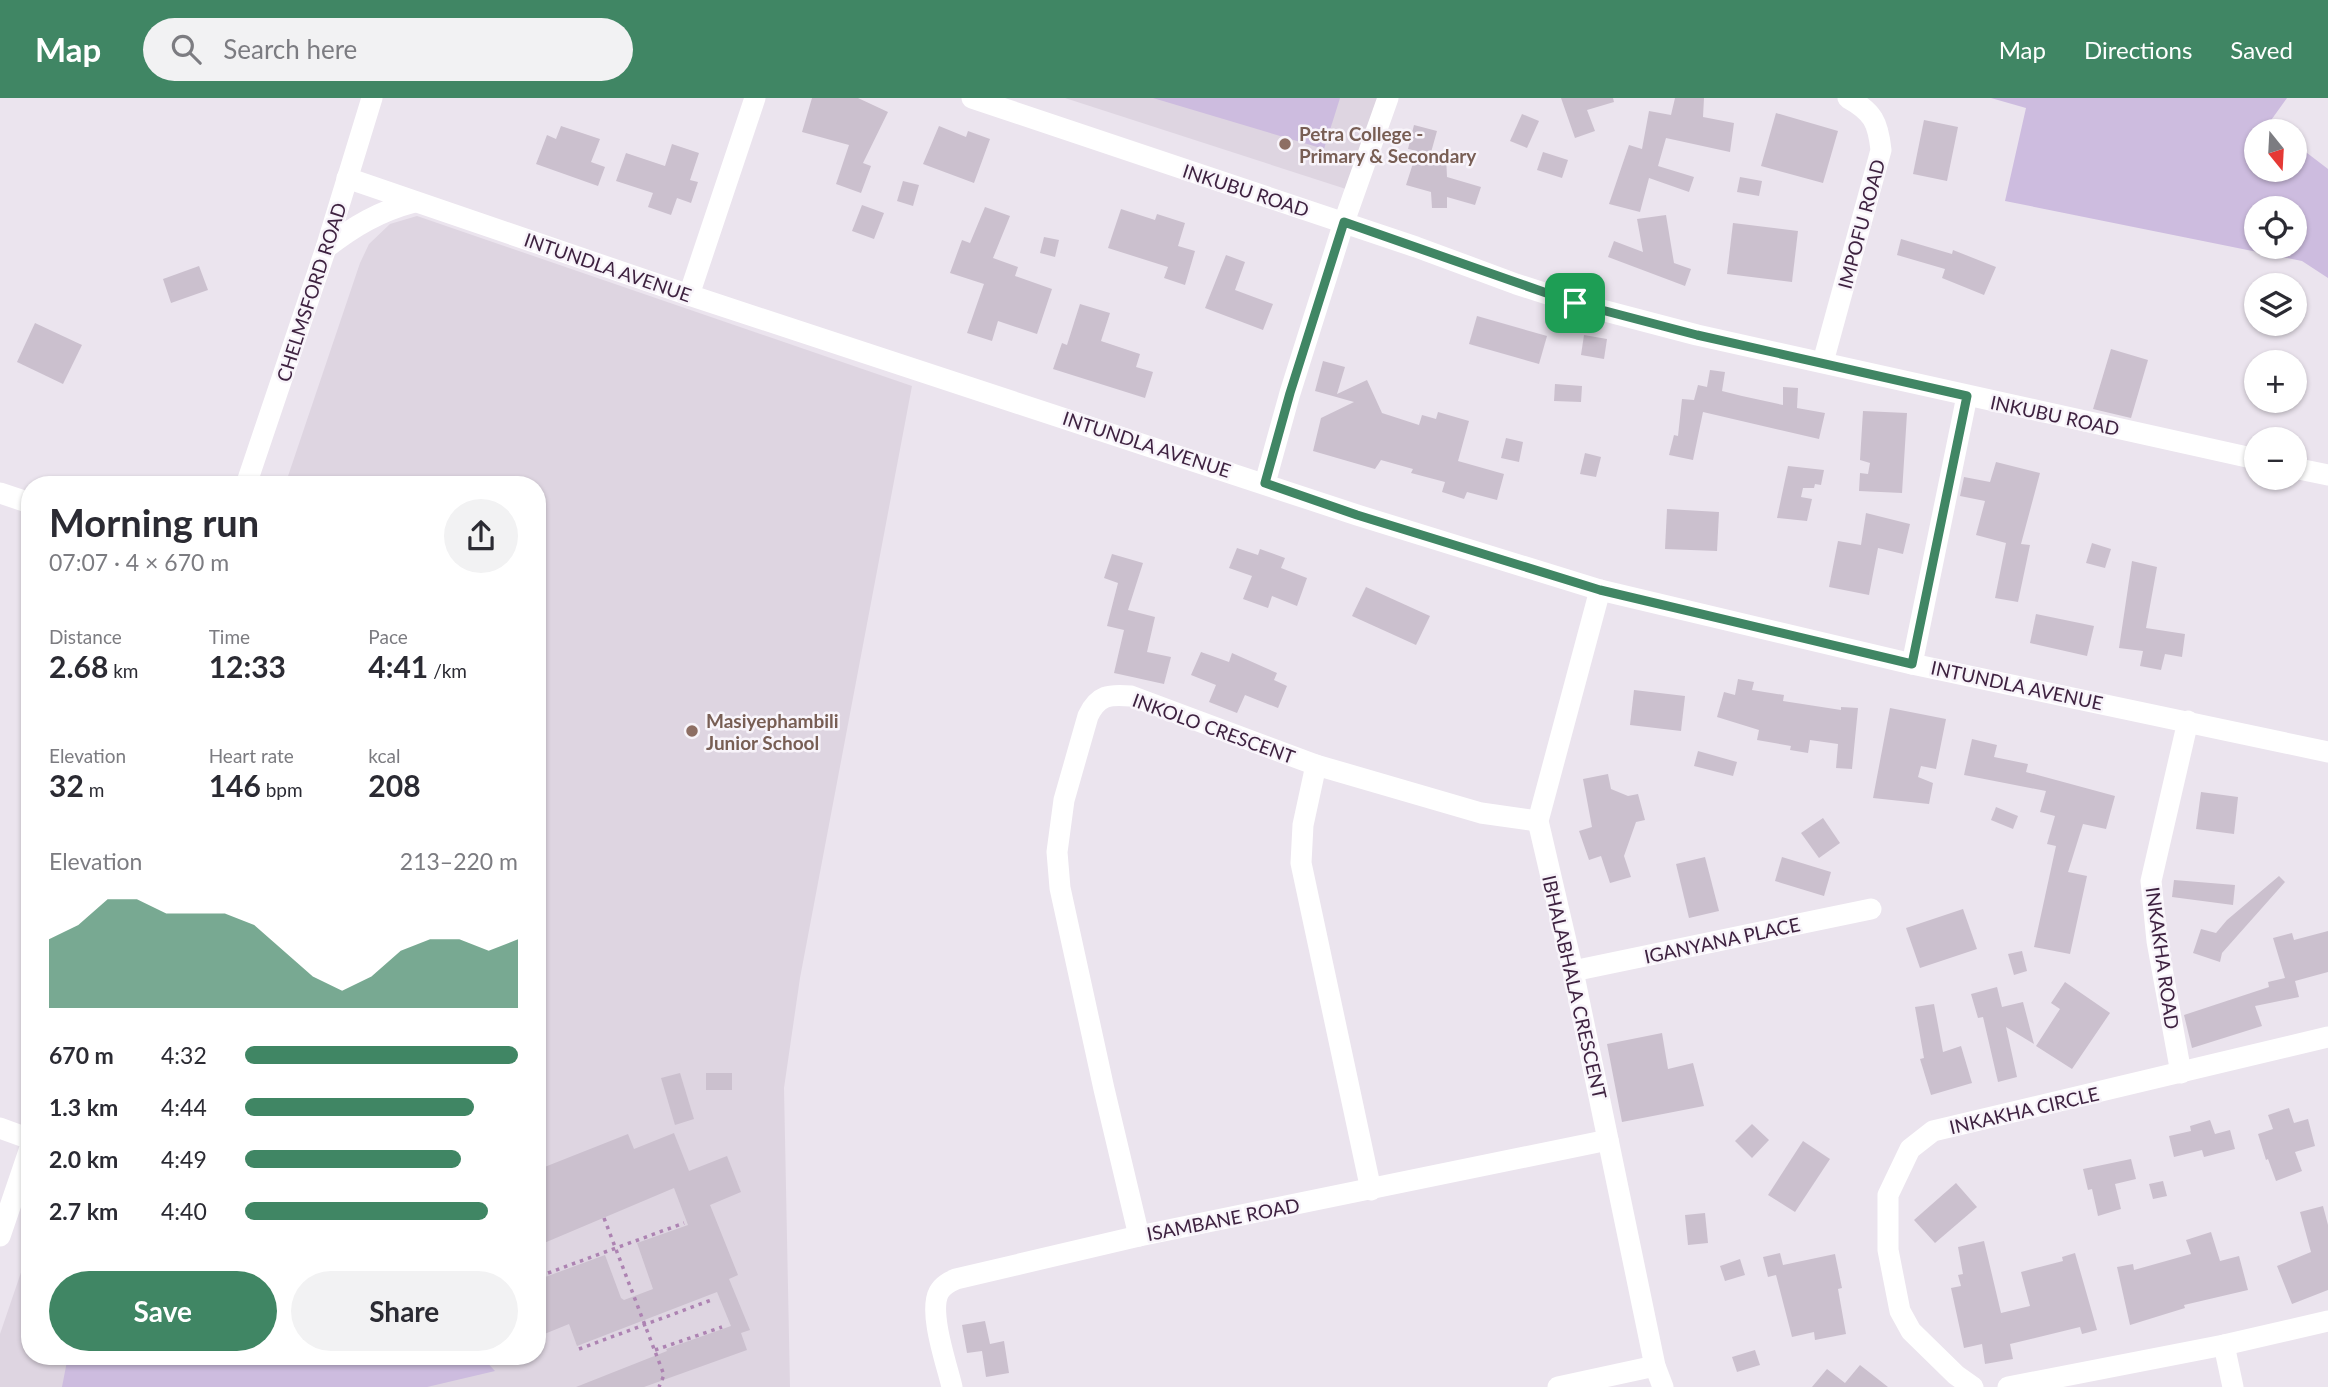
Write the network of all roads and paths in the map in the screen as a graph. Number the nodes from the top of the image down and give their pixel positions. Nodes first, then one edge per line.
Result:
1 (372, 98) edge
2 (755, 98) edge
3 (972, 98) edge
4 (1388, 98) edge
5 (1848, 98) edge
6 (346, 178) junction
7 (414, 202) junction
8 (1344, 222) junction
9 (326, 248) junction
10 (689, 295) junction
11 (1823, 362) junction
12 (1967, 396) junction
13 (2244, 456) edge
14 (2307, 471) edge
15 (2328, 475) edge
16 (249, 476) edge
17 (1265, 483) junction
18 (0, 493) edge
19 (21, 500) edge
20 (1600, 590) junction
21 (1912, 664) junction
22 (2188, 721) junction
23 (2328, 752) edge
24 (1317, 765) junction
25 (1538, 821) junction
26 (1871, 909) dead end
27 (1573, 971) junction
28 (2328, 1037) edge
29 (2181, 1073) junction
30 (0, 1128) edge
31 (21, 1136) edge
32 (1608, 1140) junction
33 (21, 1174) edge
34 (1371, 1190) junction
35 (604, 1218) dead end
36 (684, 1223) dead end
37 (0, 1236) edge
38 (1139, 1236) junction
39 (616, 1248) junction
40 (548, 1273) dead end
41 (714, 1299) dead end
42 (2328, 1321) edge
43 (645, 1324) junction
44 (722, 1327) dead end
45 (2224, 1345) junction
46 (579, 1349) dead end
47 (655, 1350) junction
48 (1655, 1366) junction
49 (659, 1387) edge
50 (952, 1387) edge
51 (1558, 1387) edge
52 (1663, 1387) edge
53 (1973, 1387) edge
54 (2008, 1387) edge
55 (2233, 1387) edge

1 - 6 street, CHELMSFORD ROAD
2 - 10 street
3 - 8 street, INKUBU ROAD
4 - 8 street
5 - 11 street, IMPOFU ROAD
6 - 7 street, INTUNDLA AVENUE
6 - 9 street, CHELMSFORD ROAD
7 - 9 street
7 - 10 street, INTUNDLA AVENUE
8 - 11 street, INKUBU ROAD
8 - 17 street
9 - 16 street, CHELMSFORD ROAD
10 - 17 street, INTUNDLA AVENUE
11 - 12 street, INKUBU ROAD
12 - 13 street, INKUBU ROAD
12 - 21 street
14 - 15 street
17 - 20 street, INTUNDLA AVENUE
18 - 19 street
20 - 21 street, INTUNDLA AVENUE
20 - 25 street, IBHALABHALA CRESCENT
21 - 22 street, INTUNDLA AVENUE
22 - 23 street, INTUNDLA AVENUE
22 - 29 street, INKAKHA ROAD
24 - 25 street, INKOLO CRESCENT
24 - 34 street
24 - 38 street, INKOLO CRESCENT
25 - 27 street, IBHALABHALA CRESCENT
26 - 27 street, IGANYANA PLACE
27 - 32 street, IBHALABHALA CRESCENT
28 - 29 street, INKAKHA CIRCLE
29 - 53 street, INKAKHA CIRCLE
30 - 31 street
32 - 34 street, ISAMBANE ROAD
32 - 48 street, IBHALABHALA CRESCENT
33 - 37 street
34 - 38 street, ISAMBANE ROAD
35 - 39 path
36 - 39 path
38 - 50 street, ISAMBANE ROAD
39 - 40 path
39 - 43 path
41 - 43 path
42 - 45 street
43 - 46 path
43 - 47 path
44 - 47 path
45 - 54 street
45 - 55 street
47 - 49 path
48 - 51 street
48 - 52 street, IBHALABHALA CRESCENT

